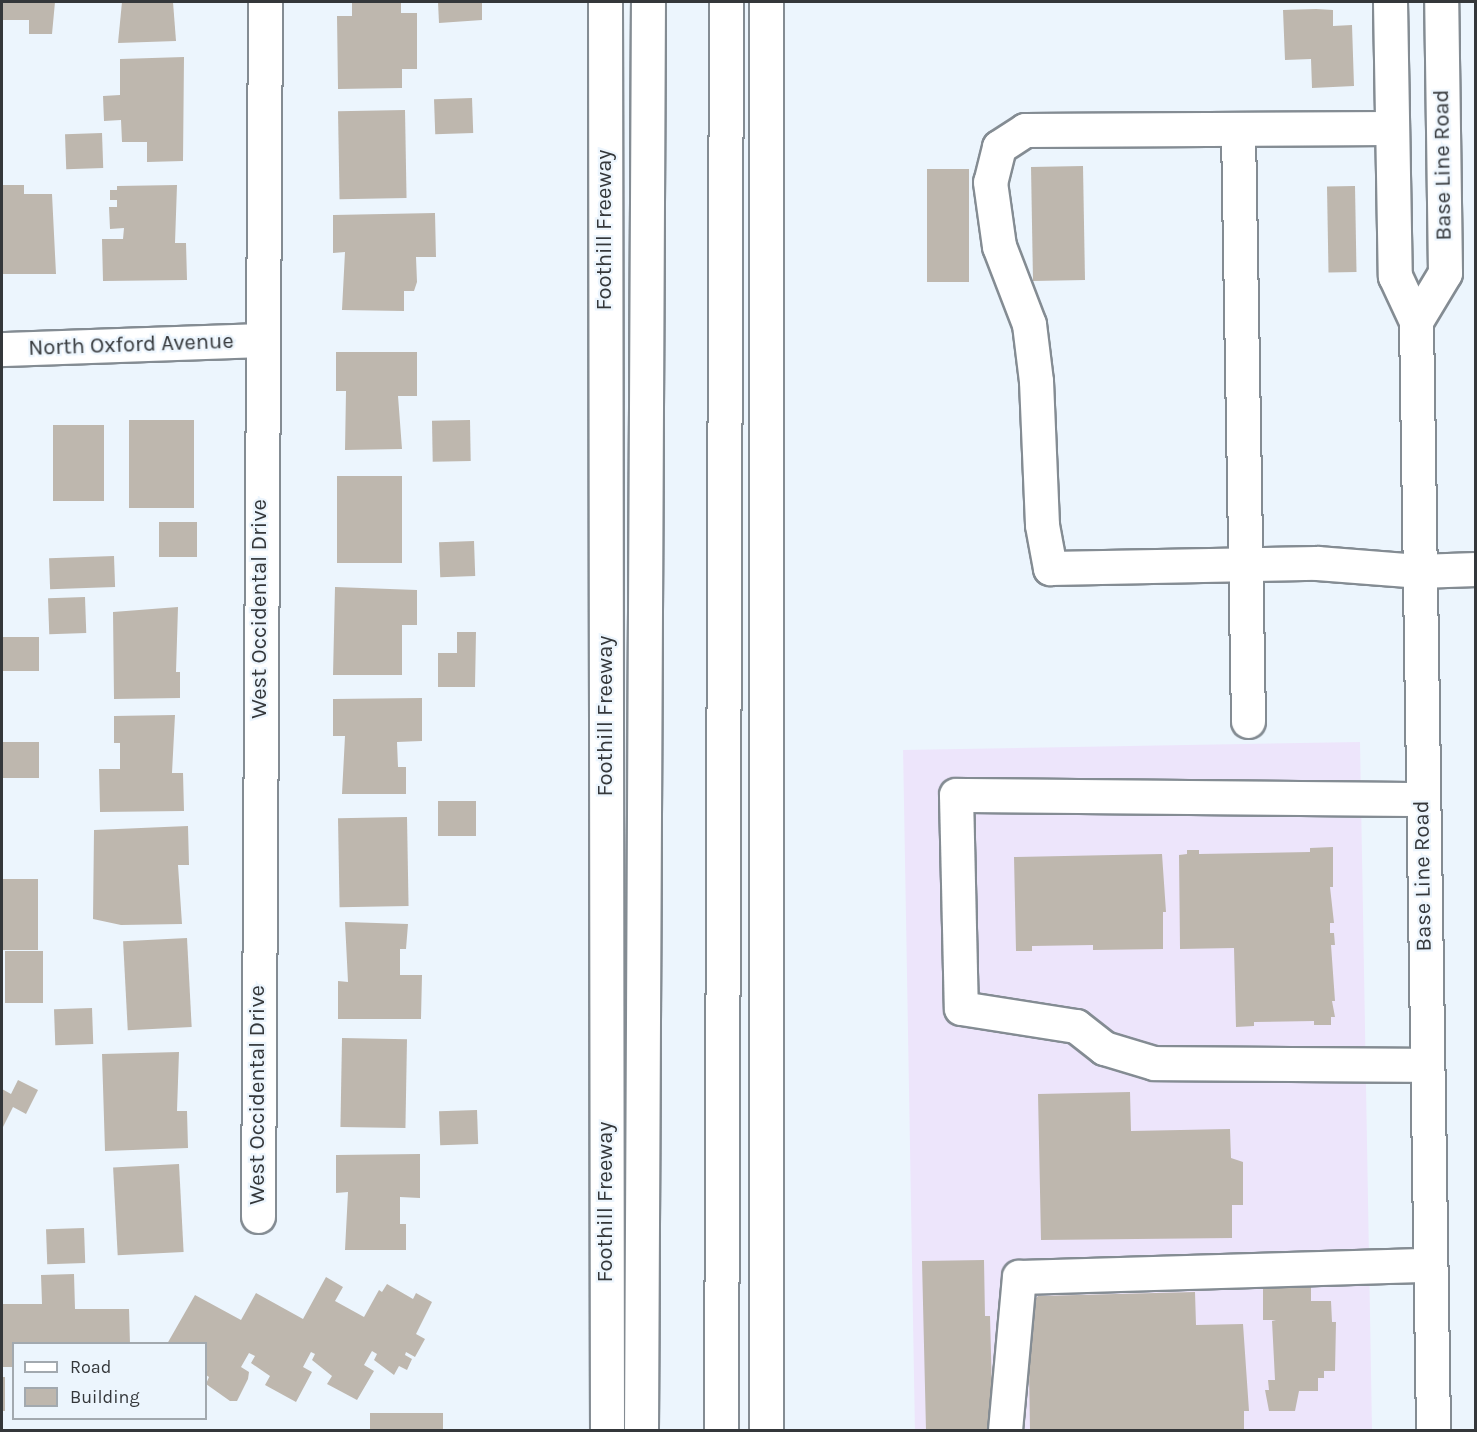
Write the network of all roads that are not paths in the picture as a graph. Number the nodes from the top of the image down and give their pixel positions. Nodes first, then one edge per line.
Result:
1 (265, 2) edge
2 (605, 2) edge
3 (648, 2) edge
4 (726, 2) edge
5 (766, 2) edge
6 (1390, 2) edge
7 (1441, 2) edge
8 (1390, 128) junction
9 (1238, 130) junction
10 (1416, 321) junction
11 (260, 340) junction
12 (2, 349) edge
13 (1245, 565) junction
14 (1476, 569) edge
15 (1418, 571) junction
16 (1248, 721) dead end
17 (1422, 799) junction
18 (1426, 1065) junction
19 (258, 1216) dead end
20 (1430, 1265) junction
21 (607, 1431) edge
22 (641, 1431) edge
23 (721, 1431) edge
24 (766, 1431) edge
25 (1005, 1431) edge
26 (1433, 1431) edge

1 - 11 main road, West Occidental Drive
2 - 21 main road, Foothill Freeway
3 - 22 main road
4 - 23 main road
5 - 24 main road
6 - 8 main road, Base Line Road
7 - 10 main road, Base Line Road
8 - 9 main road
8 - 10 main road, Base Line Road
9 - 13 main road
9 - 13 main road
10 - 15 main road, Base Line Road
11 - 12 main road, North Oxford Avenue
11 - 19 main road, West Occidental Drive
13 - 15 main road
13 - 16 main road
14 - 15 main road
15 - 17 main road, Base Line Road
17 - 18 main road, Base Line Road
17 - 18 main road
18 - 20 main road, Base Line Road
20 - 25 main road
20 - 26 main road, Base Line Road

